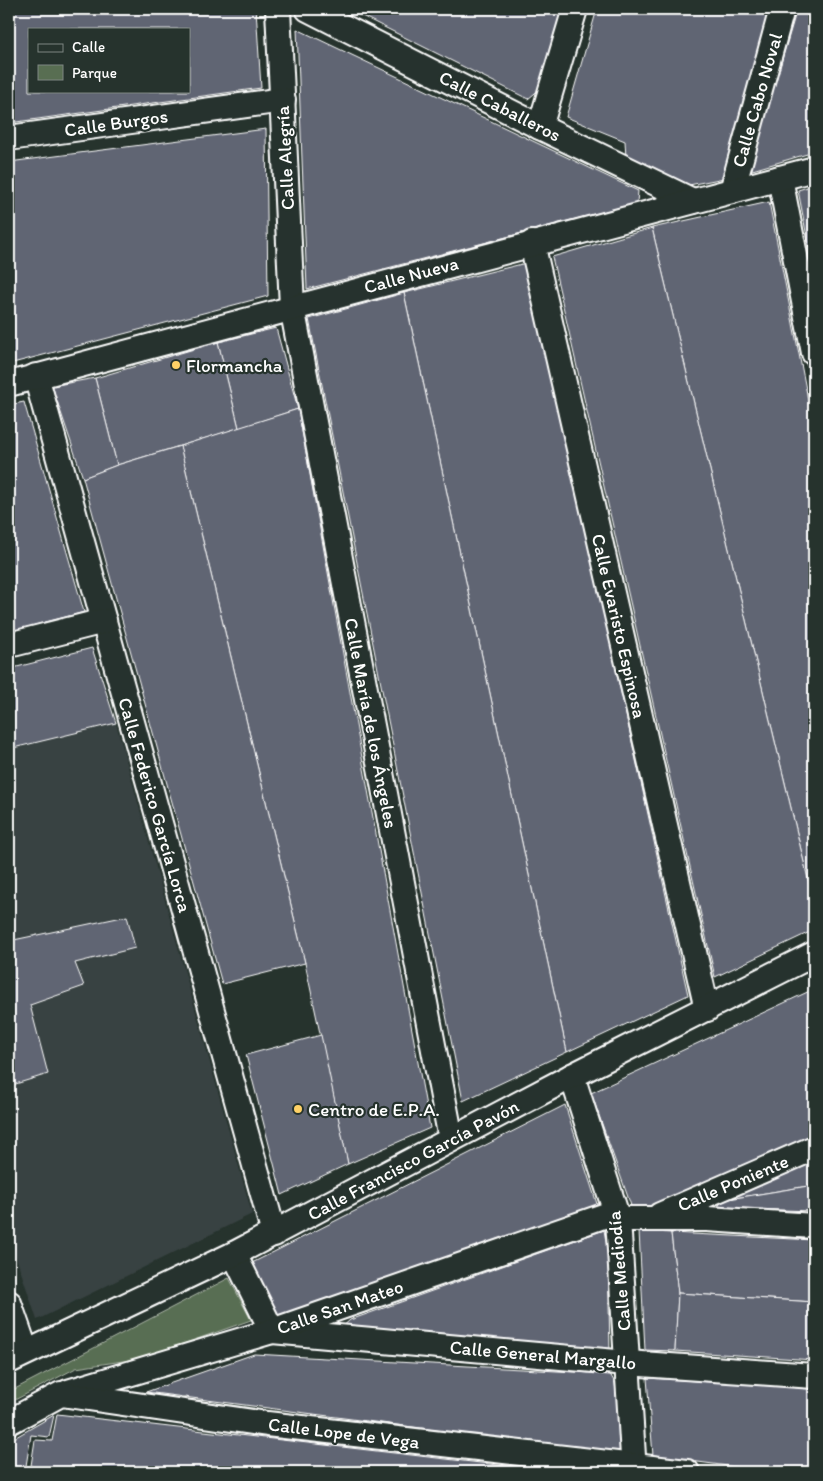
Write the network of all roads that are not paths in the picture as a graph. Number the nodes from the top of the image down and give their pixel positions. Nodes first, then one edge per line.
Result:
1 (278, 9) edge
2 (308, 9) edge
3 (575, 9) edge
4 (782, 9) edge
5 (283, 100) junction
6 (540, 127) junction
7 (9, 138) edge
8 (814, 169) edge
9 (780, 178) junction
10 (732, 190) junction
11 (693, 200) junction
12 (532, 243) junction
13 (292, 307) junction
14 (814, 353) edge
15 (36, 376) junction
16 (9, 384) edge
17 (104, 621) junction
18 (9, 645) edge
19 (814, 954) edge
20 (707, 1009) junction
21 (572, 1076) junction
22 (451, 1140) junction
23 (814, 1148) edge
24 (616, 1216) junction
25 (652, 1218) junction
26 (814, 1226) edge
27 (274, 1234) junction
28 (234, 1254) junction
29 (9, 1303) edge
30 (272, 1331) junction
31 (17, 1356) edge
32 (626, 1363) junction
33 (814, 1376) edge
34 (61, 1394) junction
35 (9, 1422) edge
36 (633, 1469) edge
37 (688, 1472) edge

1 - 5 street, Calle Alegría
2 - 6 street, Calle Caballeros
3 - 6 street
4 - 10 street, Calle Cabo Noval
5 - 7 street, Calle Burgos
5 - 13 street, Calle Alegría
6 - 11 street, Calle Caballeros
8 - 9 street, Calle Nueva
9 - 10 street, Calle Nueva
9 - 14 street
10 - 11 street, Calle Nueva
11 - 12 street, Calle Nueva
12 - 13 street, Calle Nueva
12 - 20 street, Calle Evaristo Espinosa
13 - 15 street, Calle Nueva
13 - 22 street, Calle María de los Ángeles
15 - 16 street, Calle Nueva
15 - 17 street, Calle Federico García Lorca
17 - 18 street
17 - 27 street, Calle Federico García Lorca
19 - 20 street, Calle Francisco García Pavón
20 - 21 street, Calle Francisco García Pavón
21 - 22 street, Calle Francisco García Pavón
21 - 24 street, Calle Mediodía
22 - 27 street, Calle Francisco García Pavón
23 - 25 street, Calle Poniente
24 - 25 street, Calle San Mateo
24 - 30 street, Calle San Mateo
24 - 32 street, Calle Mediodía
25 - 26 street, Calle San Mateo
27 - 28 street, Calle Francisco García Pavón
28 - 30 street
28 - 31 street, Calle Francisco García Pavón
29 - 31 street
30 - 32 street, Calle General Margallo
30 - 34 street, Calle San Mateo
32 - 33 street, Calle General Margallo
32 - 36 street, Calle Mediodía
34 - 35 street
34 - 36 street, Calle Lope de Vega
36 - 37 street, Calle Lope de Vega

